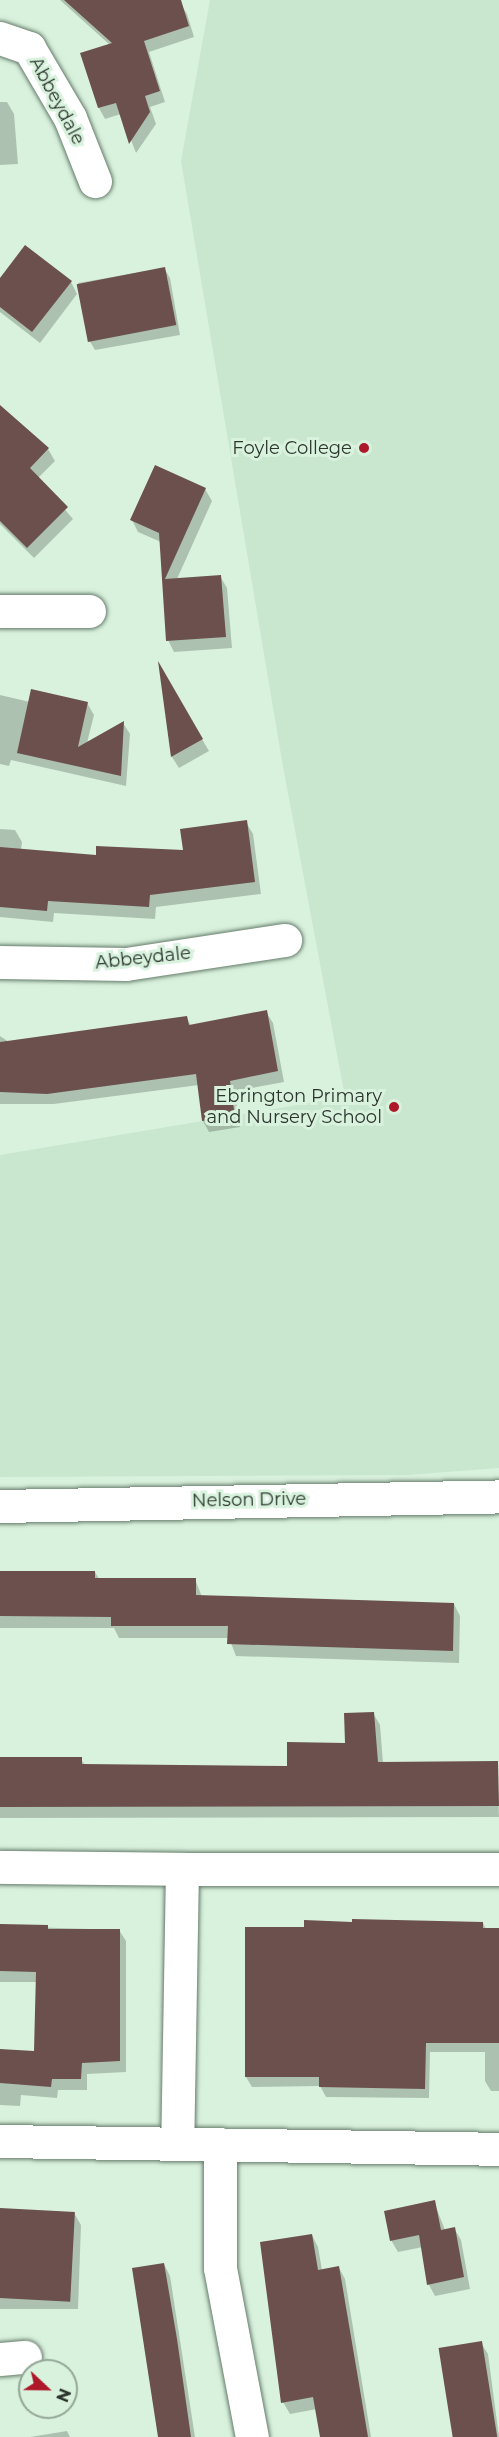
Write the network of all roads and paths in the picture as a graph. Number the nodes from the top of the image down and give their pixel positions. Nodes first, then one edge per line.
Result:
1 (0, 38) edge
2 (95, 181) dead end
3 (89, 611) dead end
4 (0, 612) edge
5 (285, 940) dead end
6 (0, 962) edge
7 (499, 1496) edge
8 (0, 1506) edge
9 (0, 1868) edge
10 (182, 1869) junction
11 (499, 1869) edge
12 (0, 2141) edge
13 (177, 2143) junction
14 (220, 2144) junction
15 (498, 2153) edge
16 (252, 2437) edge

1 - 2 street, Abbeydale
3 - 4 street
5 - 6 street, Abbeydale
7 - 8 street, Nelson Drive
9 - 10 street
10 - 11 street
10 - 13 street
12 - 13 street
13 - 14 street
14 - 15 street
14 - 16 street

